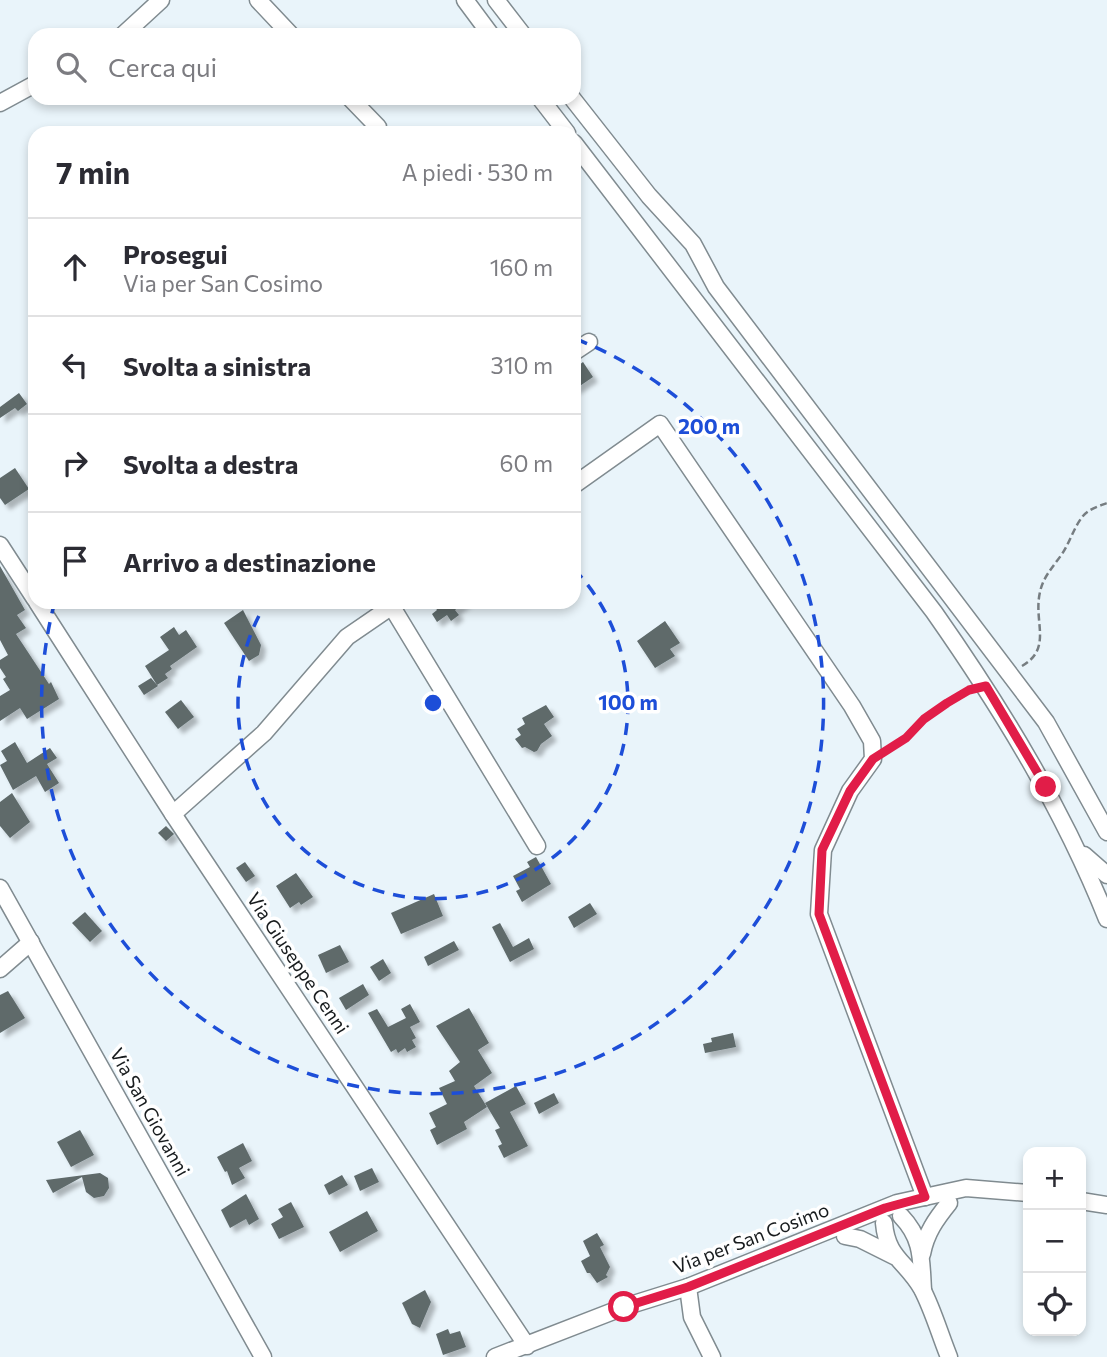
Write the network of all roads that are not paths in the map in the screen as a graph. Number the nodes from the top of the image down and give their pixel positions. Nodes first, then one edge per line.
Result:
1 (162, 0) edge
2 (258, 0) edge
3 (465, 0) edge
4 (496, 0) edge
5 (131, 28) edge
6 (284, 28) edge
7 (487, 28) edge
8 (518, 28) edge
9 (28, 88) edge
10 (0, 103) edge
11 (357, 105) edge
12 (545, 105) edge
13 (578, 105) edge
14 (377, 126) edge
15 (562, 126) edge
16 (581, 152) edge
17 (589, 342) dead end
18 (581, 347) edge
19 (581, 480) edge
20 (0, 545) edge
21 (28, 589) edge
22 (41, 609) edge
23 (385, 609) edge
24 (397, 609) edge
25 (173, 814) junction
26 (1107, 832) edge
27 (537, 846) dead end
28 (1075, 846) junction
29 (1104, 873) edge
30 (0, 888) edge
31 (1107, 919) edge
32 (31, 942) junction
33 (0, 969) edge
34 (1023, 1193) edge
35 (925, 1197) junction
36 (1086, 1202) edge
37 (949, 1203) dead end
38 (1107, 1205) edge
39 (901, 1216) dead end
40 (884, 1223) dead end
41 (845, 1236) dead end
42 (895, 1256) junction
43 (921, 1256) junction
44 (688, 1287) junction
45 (923, 1292) junction
46 (527, 1346) junction
47 (263, 1357) edge
48 (495, 1357) edge
49 (712, 1357) edge
50 (949, 1357) edge

1 - 5 street
2 - 6 street
3 - 7 street
4 - 8 street
9 - 10 street
11 - 14 street
12 - 15 street
13 - 26 street
16 - 28 street
17 - 18 street
19 - 35 street
20 - 21 street, Via Giuseppe Cenni
22 - 25 street, Via Giuseppe Cenni
23 - 25 street
24 - 27 street
25 - 46 street, Via Giuseppe Cenni
28 - 29 street
28 - 31 street
30 - 32 street, Via San Giovanni
32 - 33 street
32 - 47 street, Via San Giovanni
34 - 35 street, Via per San Cosimo
35 - 44 street, Via per San Cosimo
36 - 38 street
37 - 43 street
39 - 43 street
40 - 42 street
41 - 42 street
42 - 45 street
43 - 45 street
44 - 46 street, Via per San Cosimo
44 - 49 street
45 - 50 street
46 - 48 street, Via per San Cosimo

